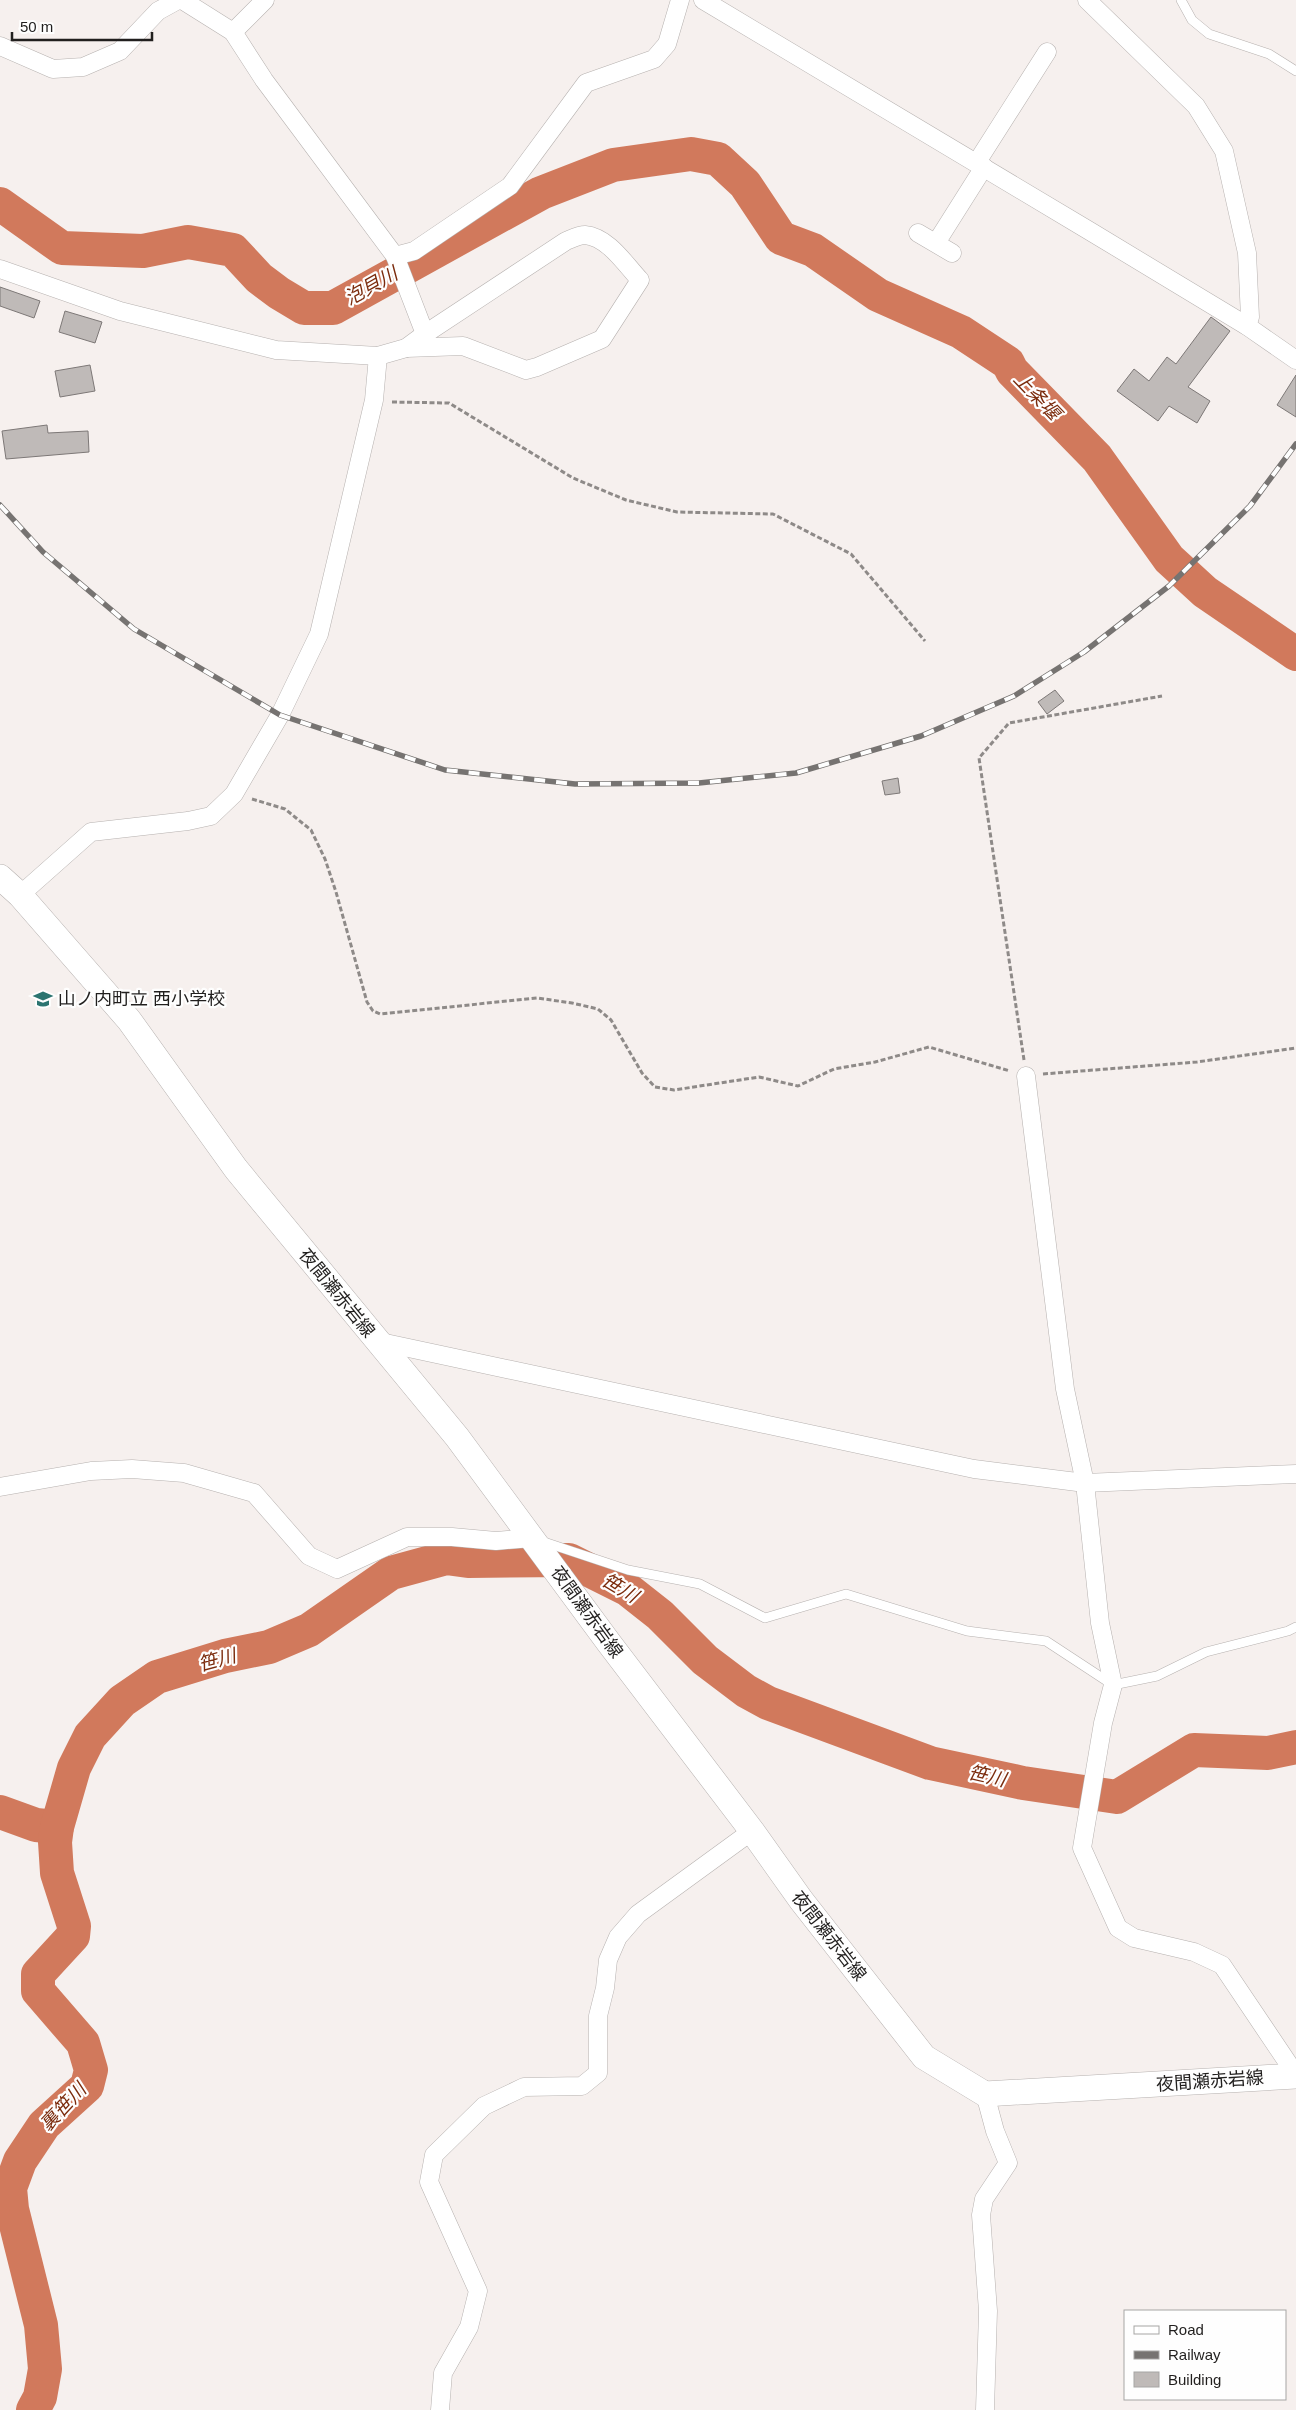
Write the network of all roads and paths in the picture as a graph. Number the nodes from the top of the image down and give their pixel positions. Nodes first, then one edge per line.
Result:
1 (180, 0) edge
2 (265, 0) edge
3 (680, 0) edge
4 (703, 0) edge
5 (1087, 0) edge
6 (1181, 0) edge
7 (233, 32) junction
8 (0, 46) edge
9 (1047, 52) dead end
10 (1296, 70) edge
11 (980, 165) junction
12 (918, 233) dead end
13 (936, 243) junction
14 (952, 253) dead end
15 (396, 260) junction
16 (0, 269) edge
17 (1247, 326) junction
18 (425, 334) junction
19 (406, 348) junction
20 (378, 356) junction
21 (1296, 360) edge
22 (374, 400) junction
23 (925, 641) dead end
24 (1162, 696) dead end
25 (234, 794) junction
26 (0, 877) edge
27 (20, 895) junction
28 (1296, 1048) edge
29 (1026, 1076) junction
30 (376, 1340) junction
31 (1296, 1474) edge
32 (1086, 1484) junction
33 (0, 1487) edge
34 (536, 1543) junction
35 (1296, 1627) edge
36 (1113, 1685) junction
37 (752, 1831) junction
38 (1296, 2075) edge
39 (985, 2094) junction
40 (440, 2410) edge
41 (985, 2410) edge

1 - 7 street
1 - 8 street
2 - 7 street
3 - 15 street
4 - 11 street
5 - 17 street
6 - 10 lane
7 - 15 street
9 - 11 street
11 - 13 street
11 - 17 street
12 - 13 street
13 - 14 street
15 - 18 street
16 - 20 street
17 - 21 street
18 - 19 street
18 - 19 street
19 - 20 street
20 - 22 street
22 - 23 path
22 - 25 street
24 - 29 path
25 - 27 street
25 - 29 path
26 - 27 main road, 夜間瀬赤岩線
27 - 30 main road, 夜間瀬赤岩線
28 - 29 path
29 - 32 street
30 - 32 street
30 - 34 main road, 夜間瀬赤岩線
31 - 32 street
32 - 36 street
33 - 34 street
34 - 36 lane
34 - 37 main road, 夜間瀬赤岩線
35 - 36 lane
36 - 38 street
37 - 39 main road, 夜間瀬赤岩線
37 - 40 street
38 - 39 main road, 夜間瀬赤岩線
39 - 41 street

